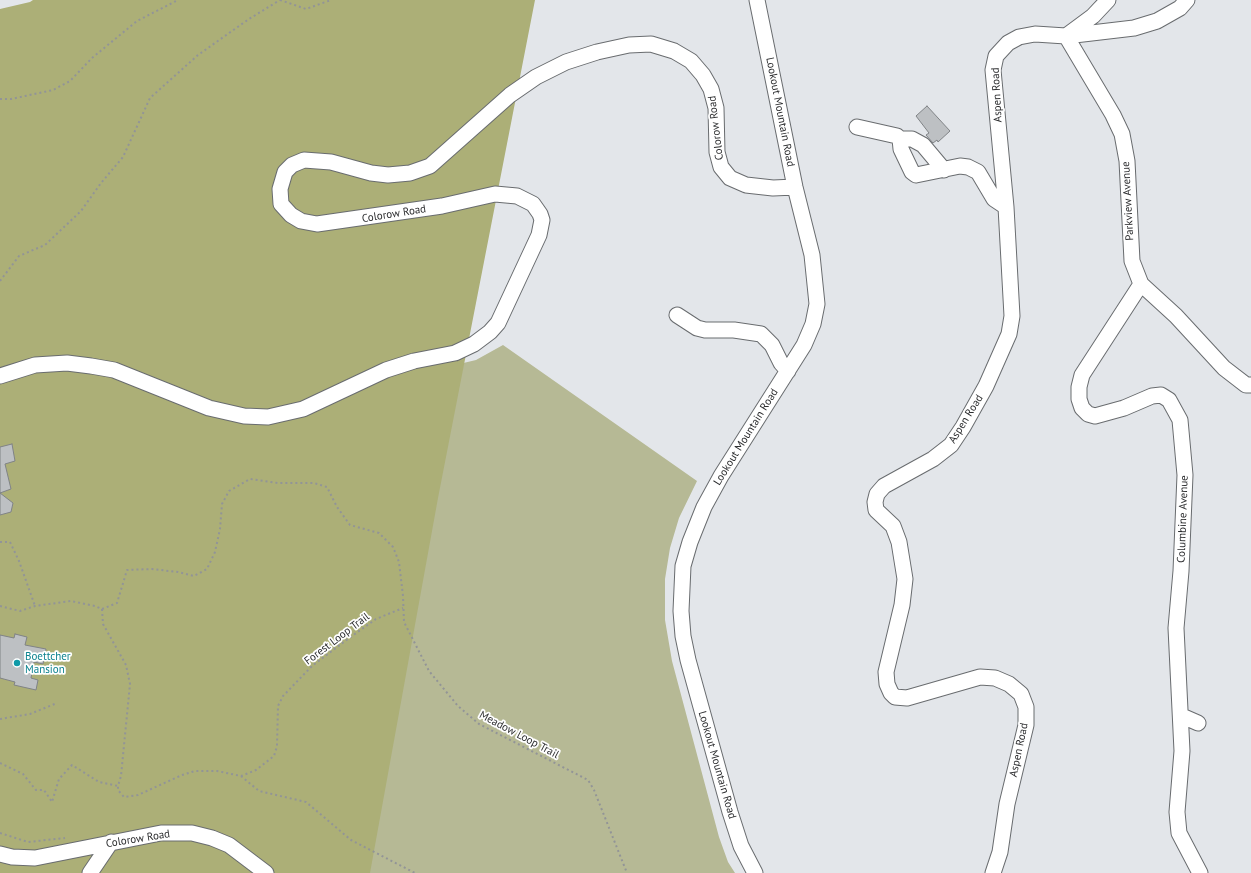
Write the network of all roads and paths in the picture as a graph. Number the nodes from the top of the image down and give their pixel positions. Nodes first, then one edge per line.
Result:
1 (178, 0) edge
2 (280, 0) edge
3 (331, 0) edge
4 (757, 0) edge
5 (1108, 0) edge
6 (1187, 0) edge
7 (1066, 36) junction
8 (0, 98) edge
9 (857, 127) dead end
10 (900, 139) junction
11 (944, 170) junction
12 (795, 187) junction
13 (1006, 207) junction
14 (0, 280) edge
15 (1141, 284) junction
16 (677, 315) dead end
17 (788, 371) junction
18 (0, 376) edge
19 (1251, 385) edge
20 (0, 542) edge
21 (0, 606) edge
22 (35, 606) junction
23 (403, 608) junction
24 (102, 609) junction
25 (57, 704) dead end
26 (1182, 716) junction
27 (0, 719) edge
28 (1198, 724) dead end
29 (0, 763) edge
30 (241, 776) junction
31 (118, 786) junction
32 (111, 842) junction
33 (0, 854) edge
34 (90, 873) edge
35 (266, 873) edge
36 (415, 873) edge
37 (627, 873) edge
38 (755, 873) edge
39 (993, 873) edge
40 (1200, 873) edge

1 - 8 path
2 - 3 path
2 - 14 path
4 - 12 street, Lookout Mountain Road
5 - 7 street
6 - 7 street, Aspen Road
7 - 13 street, Aspen Road
7 - 15 street, Parkview Avenue
9 - 10 street
10 - 11 street
10 - 11 street
11 - 13 street
12 - 17 street, Lookout Mountain Road
12 - 18 street, Colorow Road
13 - 39 street, Aspen Road
15 - 19 street, Parkview Avenue
15 - 26 street, Columbine Avenue
16 - 17 street
17 - 38 street, Lookout Mountain Road
20 - 22 path
21 - 22 path
22 - 24 path
23 - 24 path
23 - 30 path, Forest Loop Trail
23 - 37 path, Meadow Loop Trail
24 - 31 path
25 - 27 path
26 - 28 street
26 - 40 street, Columbine Avenue
29 - 31 path
30 - 31 path
30 - 36 path
32 - 33 street, Colorow Road
32 - 34 street
32 - 35 street, Colorow Road

